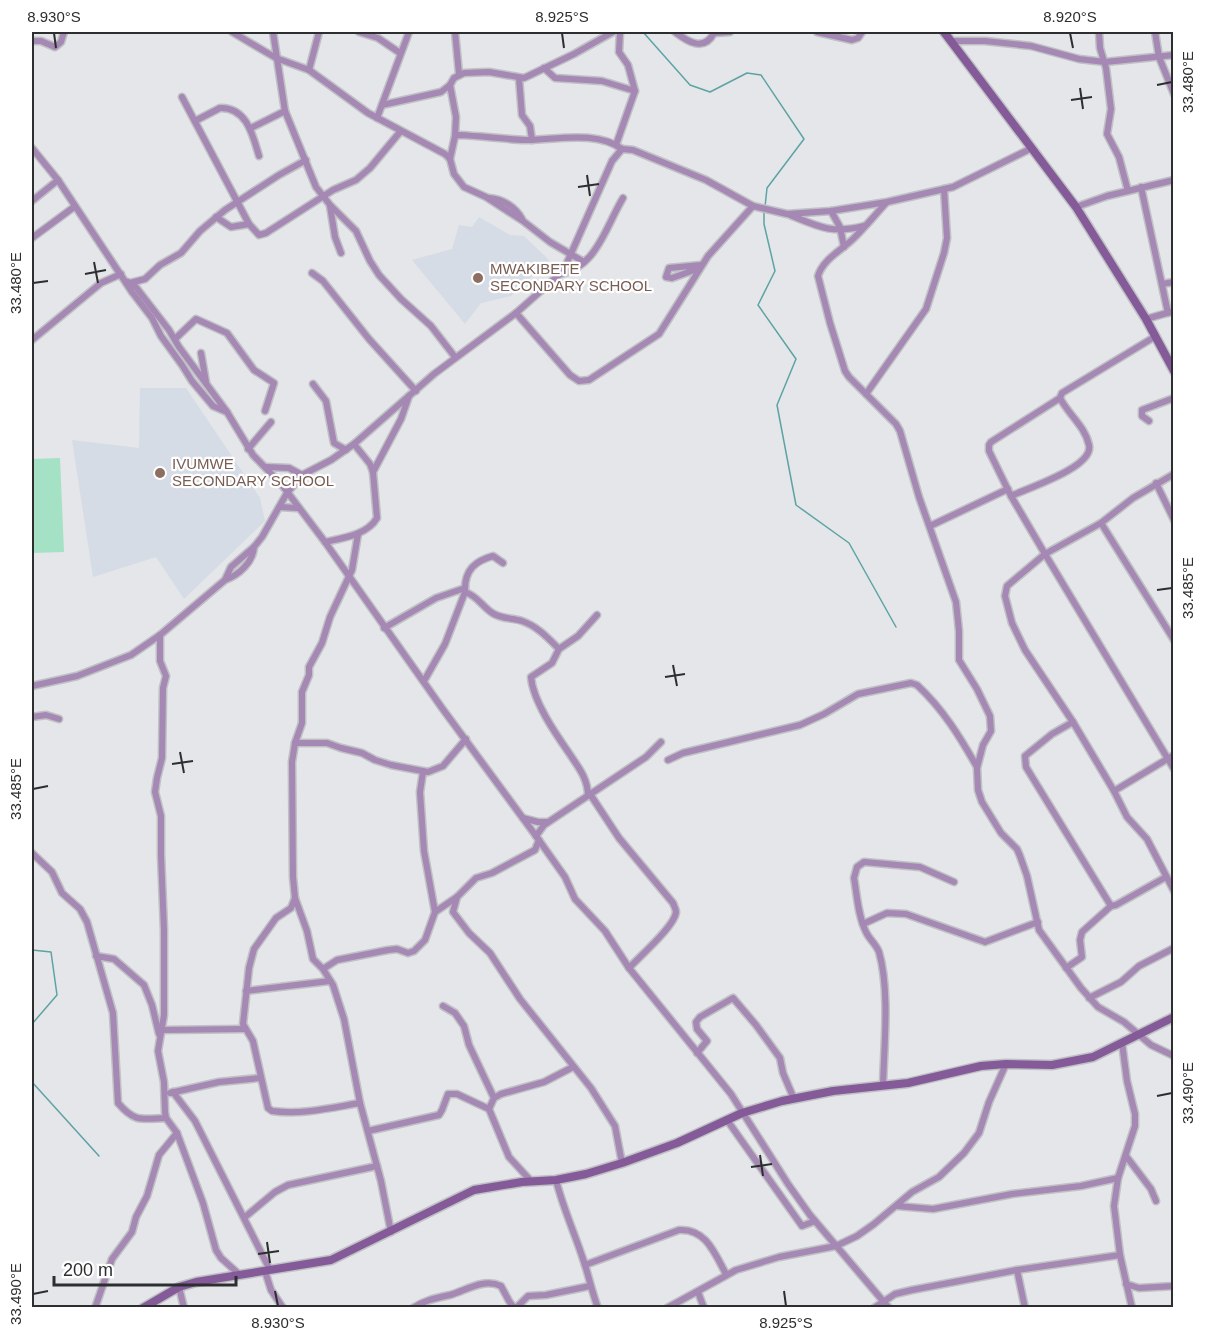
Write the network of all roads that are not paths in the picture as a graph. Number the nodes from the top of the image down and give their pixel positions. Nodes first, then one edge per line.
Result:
1 (64, 32) edge
2 (232, 32) edge
3 (273, 32) edge
4 (319, 32) edge
5 (359, 32) edge
6 (409, 32) edge
7 (455, 32) edge
8 (613, 32) edge
9 (620, 32) edge
10 (675, 32) edge
11 (714, 32) edge
12 (730, 32) edge
13 (817, 32) edge
14 (862, 32) edge
15 (944, 32) edge
16 (1100, 32) edge
17 (1155, 32) edge
18 (951, 40) junction
19 (32, 41) edge
20 (400, 53) junction
21 (1173, 55) edge
22 (1159, 57) junction
23 (276, 58) junction
24 (1105, 62) junction
25 (544, 69) junction
26 (309, 70) junction
27 (459, 74) junction
28 (519, 78) junction
29 (450, 85) junction
30 (635, 91) junction
31 (1173, 94) edge
32 (182, 97) dead end
33 (382, 105) junction
34 (285, 111) junction
35 (377, 118) junction
36 (195, 121) junction
37 (251, 128) junction
38 (400, 132) junction
39 (455, 136) junction
40 (532, 140) junction
41 (619, 147) junction
42 (32, 148) edge
43 (1032, 148) junction
44 (259, 156) dead end
45 (450, 159) junction
46 (306, 160) junction
47 (58, 180) junction
48 (1173, 180) edge
49 (1141, 188) junction
50 (944, 189) junction
51 (1128, 191) junction
52 (322, 197) junction
53 (623, 198) dead end
54 (32, 201) edge
55 (887, 202) junction
56 (238, 203) junction
57 (330, 205) junction
58 (753, 206) junction
59 (74, 207) junction
60 (1076, 207) junction
61 (831, 212) junction
62 (787, 214) junction
63 (216, 217) junction
64 (249, 224) junction
65 (866, 225) junction
66 (841, 231) junction
67 (32, 238) edge
68 (844, 247) junction
69 (341, 253) dead end
70 (571, 254) junction
71 (584, 262) junction
72 (700, 267) junction
73 (312, 273) dead end
74 (560, 274) junction
75 (125, 279) junction
76 (1173, 282) edge
77 (1162, 284) junction
78 (1171, 312) edge
79 (516, 313) junction
80 (1146, 319) junction
81 (32, 329) edge
82 (39, 334) junction
83 (1156, 336) junction
84 (175, 339) junction
85 (32, 340) edge
86 (201, 353) dead end
87 (455, 357) junction
88 (1173, 371) edge
89 (206, 384) junction
90 (313, 384) dead end
91 (416, 391) junction
92 (866, 394) junction
93 (409, 396) junction
94 (1060, 398) junction
95 (1173, 398) edge
96 (265, 411) dead end
97 (227, 412) junction
98 (1149, 421) dead end
99 (271, 422) dead end
100 (354, 444) junction
101 (248, 449) junction
102 (346, 450) junction
103 (266, 467) junction
104 (373, 472) junction
105 (1173, 474) edge
106 (302, 475) junction
107 (1156, 483) junction
108 (1010, 492) junction
109 (287, 493) junction
110 (280, 507) junction
111 (297, 508) junction
112 (1173, 519) edge
113 (1101, 523) junction
114 (930, 526) junction
115 (358, 534) junction
116 (325, 542) junction
117 (1045, 554) junction
118 (503, 562) dead end
119 (349, 577) junction
120 (465, 590) junction
121 (597, 615) dead end
122 (384, 628) junction
123 (160, 635) junction
124 (1173, 640) edge
125 (559, 649) junction
126 (424, 681) junction
127 (32, 686) edge
128 (32, 717) edge
129 (60, 719) dead end
130 (1073, 722) junction
131 (466, 739) junction
132 (661, 742) dead end
133 (295, 743) junction
134 (1170, 757) edge
135 (668, 760) dead end
136 (977, 768) junction
137 (1173, 769) edge
138 (423, 772) junction
139 (1114, 791) junction
140 (589, 795) junction
141 (522, 818) junction
142 (549, 822) junction
143 (538, 838) junction
144 (32, 853) edge
145 (1166, 877) junction
146 (954, 882) dead end
147 (1173, 891) edge
148 (457, 897) junction
149 (295, 898) junction
150 (1111, 906) junction
151 (435, 912) junction
152 (1038, 922) junction
153 (863, 924) junction
154 (1173, 948) edge
155 (96, 956) junction
156 (629, 968) junction
157 (1066, 968) junction
158 (322, 969) junction
159 (330, 981) junction
160 (246, 991) junction
161 (1089, 998) junction
162 (443, 1006) dead end
163 (1173, 1017) edge
164 (244, 1029) junction
165 (162, 1030) junction
166 (1138, 1035) junction
167 (160, 1038) junction
168 (1122, 1043) junction
169 (697, 1053) junction
170 (1173, 1056) edge
171 (1006, 1064) junction
172 (573, 1067) junction
173 (260, 1078) junction
174 (883, 1086) junction
175 (173, 1092) junction
176 (164, 1095) junction
177 (494, 1098) junction
178 (794, 1099) junction
179 (360, 1104) junction
180 (489, 1109) junction
181 (742, 1113) junction
182 (166, 1118) junction
183 (727, 1120) junction
184 (368, 1131) junction
185 (177, 1133) junction
186 (1126, 1156) junction
187 (622, 1163) junction
188 (377, 1166) junction
189 (1118, 1178) junction
190 (556, 1180) junction
191 (531, 1181) junction
192 (1156, 1201) dead end
193 (897, 1206) junction
194 (244, 1217) junction
195 (815, 1221) junction
196 (391, 1232) junction
197 (836, 1246) junction
198 (1120, 1255) junction
199 (585, 1265) junction
200 (267, 1270) junction
201 (1017, 1270) junction
202 (726, 1274) junction
203 (240, 1275) junction
204 (1126, 1284) junction
205 (590, 1286) junction
206 (1173, 1286) edge
207 (179, 1287) junction
208 (698, 1292) junction
209 (883, 1301) junction
210 (95, 1308) edge
211 (143, 1308) edge
212 (184, 1308) edge
213 (283, 1308) edge
214 (413, 1308) edge
215 (515, 1308) edge
216 (598, 1308) edge
217 (667, 1308) edge
218 (704, 1308) edge
219 (874, 1308) edge
220 (889, 1308) edge
221 (1024, 1308) edge
222 (1132, 1308) edge

1 - 19 street
2 - 23 street
3 - 23 street
4 - 26 street
5 - 20 street
6 - 20 street
7 - 27 street
8 - 25 street
9 - 30 street
10 - 11 street
11 - 12 street
13 - 14 street
15 - 18 street
16 - 24 street
17 - 22 street
18 - 24 street
18 - 43 street
20 - 33 street
21 - 22 street
22 - 24 street
22 - 31 street
23 - 26 street
23 - 34 street
24 - 51 street
25 - 28 street
25 - 30 street
26 - 35 street
27 - 28 street
27 - 29 street
28 - 40 street
29 - 33 street
29 - 39 street
30 - 41 street
32 - 36 street
33 - 35 street
34 - 37 street
34 - 46 street
35 - 38 street
36 - 37 street
36 - 56 street
37 - 44 street
38 - 45 street
38 - 52 street
39 - 40 street
39 - 45 street
40 - 41 street
41 - 58 street
41 - 70 street
42 - 47 street
43 - 50 street
43 - 60 street
45 - 70 street
46 - 52 street
46 - 56 street
47 - 54 street
47 - 59 street
48 - 49 street
49 - 51 street
49 - 77 street
50 - 55 street
50 - 92 street
51 - 60 street
52 - 57 street
52 - 64 street
53 - 71 street
55 - 61 street
55 - 65 street
56 - 63 street
56 - 64 street
57 - 69 street
57 - 87 street
58 - 62 street
58 - 72 street
59 - 67 street
59 - 75 street
60 - 80 street
61 - 62 street
61 - 66 street
62 - 66 street
63 - 64 street
63 - 75 street
65 - 66 street
65 - 68 street
66 - 68 street
68 - 92 street
70 - 71 street
70 - 74 street
71 - 74 street
72 - 72 street
72 - 79 street
73 - 91 street
74 - 79 street
75 - 82 street
75 - 84 street
75 - 97 street
76 - 77 street
77 - 78 street
78 - 80 street
79 - 87 street
80 - 83 street
81 - 82 street
82 - 85 street
83 - 88 street
83 - 94 street
84 - 89 street
84 - 96 street
86 - 89 street
87 - 91 street
89 - 97 street
90 - 102 street
91 - 93 street
92 - 114 street
93 - 100 street
93 - 104 street
94 - 108 street
94 - 108 street
95 - 98 street
97 - 101 street
99 - 101 street
100 - 102 street
100 - 104 street
101 - 103 street
102 - 106 street
103 - 106 street
103 - 109 street
104 - 115 street
105 - 107 street
106 - 109 street
107 - 112 street
107 - 113 street
108 - 114 street
108 - 117 street
109 - 110 street
109 - 111 street
110 - 111 street
110 - 123 street
111 - 116 street
113 - 117 street
113 - 124 street
114 - 136 street
115 - 116 street
115 - 119 street
116 - 119 street
117 - 130 street
117 - 134 street
118 - 120 street
119 - 122 street
119 - 133 street
120 - 122 street
120 - 125 street
120 - 126 street
121 - 125 street
122 - 126 street
123 - 127 street
123 - 165 street
125 - 140 street
126 - 131 street
128 - 129 street
130 - 139 street
130 - 150 street
131 - 138 street
131 - 141 street
132 - 140 street
133 - 138 street
133 - 149 street
134 - 137 street
134 - 139 street
135 - 136 street
136 - 152 street
138 - 151 street
139 - 145 street
140 - 142 street
140 - 156 street
141 - 142 street
141 - 143 street
142 - 143 street
143 - 148 street
143 - 156 street
144 - 155 street
145 - 147 street
145 - 150 street
146 - 153 street
148 - 151 street
148 - 172 street
149 - 158 street
149 - 160 street
150 - 157 street
151 - 158 street
152 - 153 street
152 - 157 street
153 - 174 street
154 - 161 street
155 - 167 street
155 - 182 street
156 - 169 street
157 - 161 street
158 - 159 street
159 - 160 street
159 - 179 street
160 - 164 street
161 - 166 street
162 - 177 street
163 - 166 street
164 - 165 street
164 - 173 street
165 - 167 street
166 - 168 street
166 - 170 street
167 - 176 street
168 - 171 street
168 - 186 street
169 - 178 street
169 - 181 street
171 - 174 street
171 - 193 street
172 - 177 street
172 - 187 street
173 - 175 street
173 - 179 street
174 - 178 street
175 - 176 street
175 - 194 street
176 - 182 street
177 - 180 street
178 - 181 street
179 - 184 street
180 - 184 street
180 - 191 street
181 - 183 street
181 - 195 street
182 - 185 street
183 - 187 street
183 - 195 street
184 - 188 street
185 - 203 street
185 - 210 street
186 - 189 street
186 - 192 street
187 - 190 street
188 - 194 street
188 - 196 street
189 - 193 street
189 - 198 street
190 - 191 street
190 - 199 street
191 - 196 street
193 - 197 street
194 - 200 street
195 - 197 street
196 - 200 street
197 - 202 street
197 - 209 street
198 - 201 street
198 - 204 street
199 - 202 street
199 - 205 street
200 - 203 street
200 - 213 street
201 - 209 street
201 - 221 street
202 - 208 street
203 - 207 street
204 - 206 street
204 - 222 street
205 - 215 street
205 - 216 street
207 - 211 street
207 - 212 street
208 - 217 street
208 - 218 street
209 - 219 street
209 - 220 street
214 - 215 street

